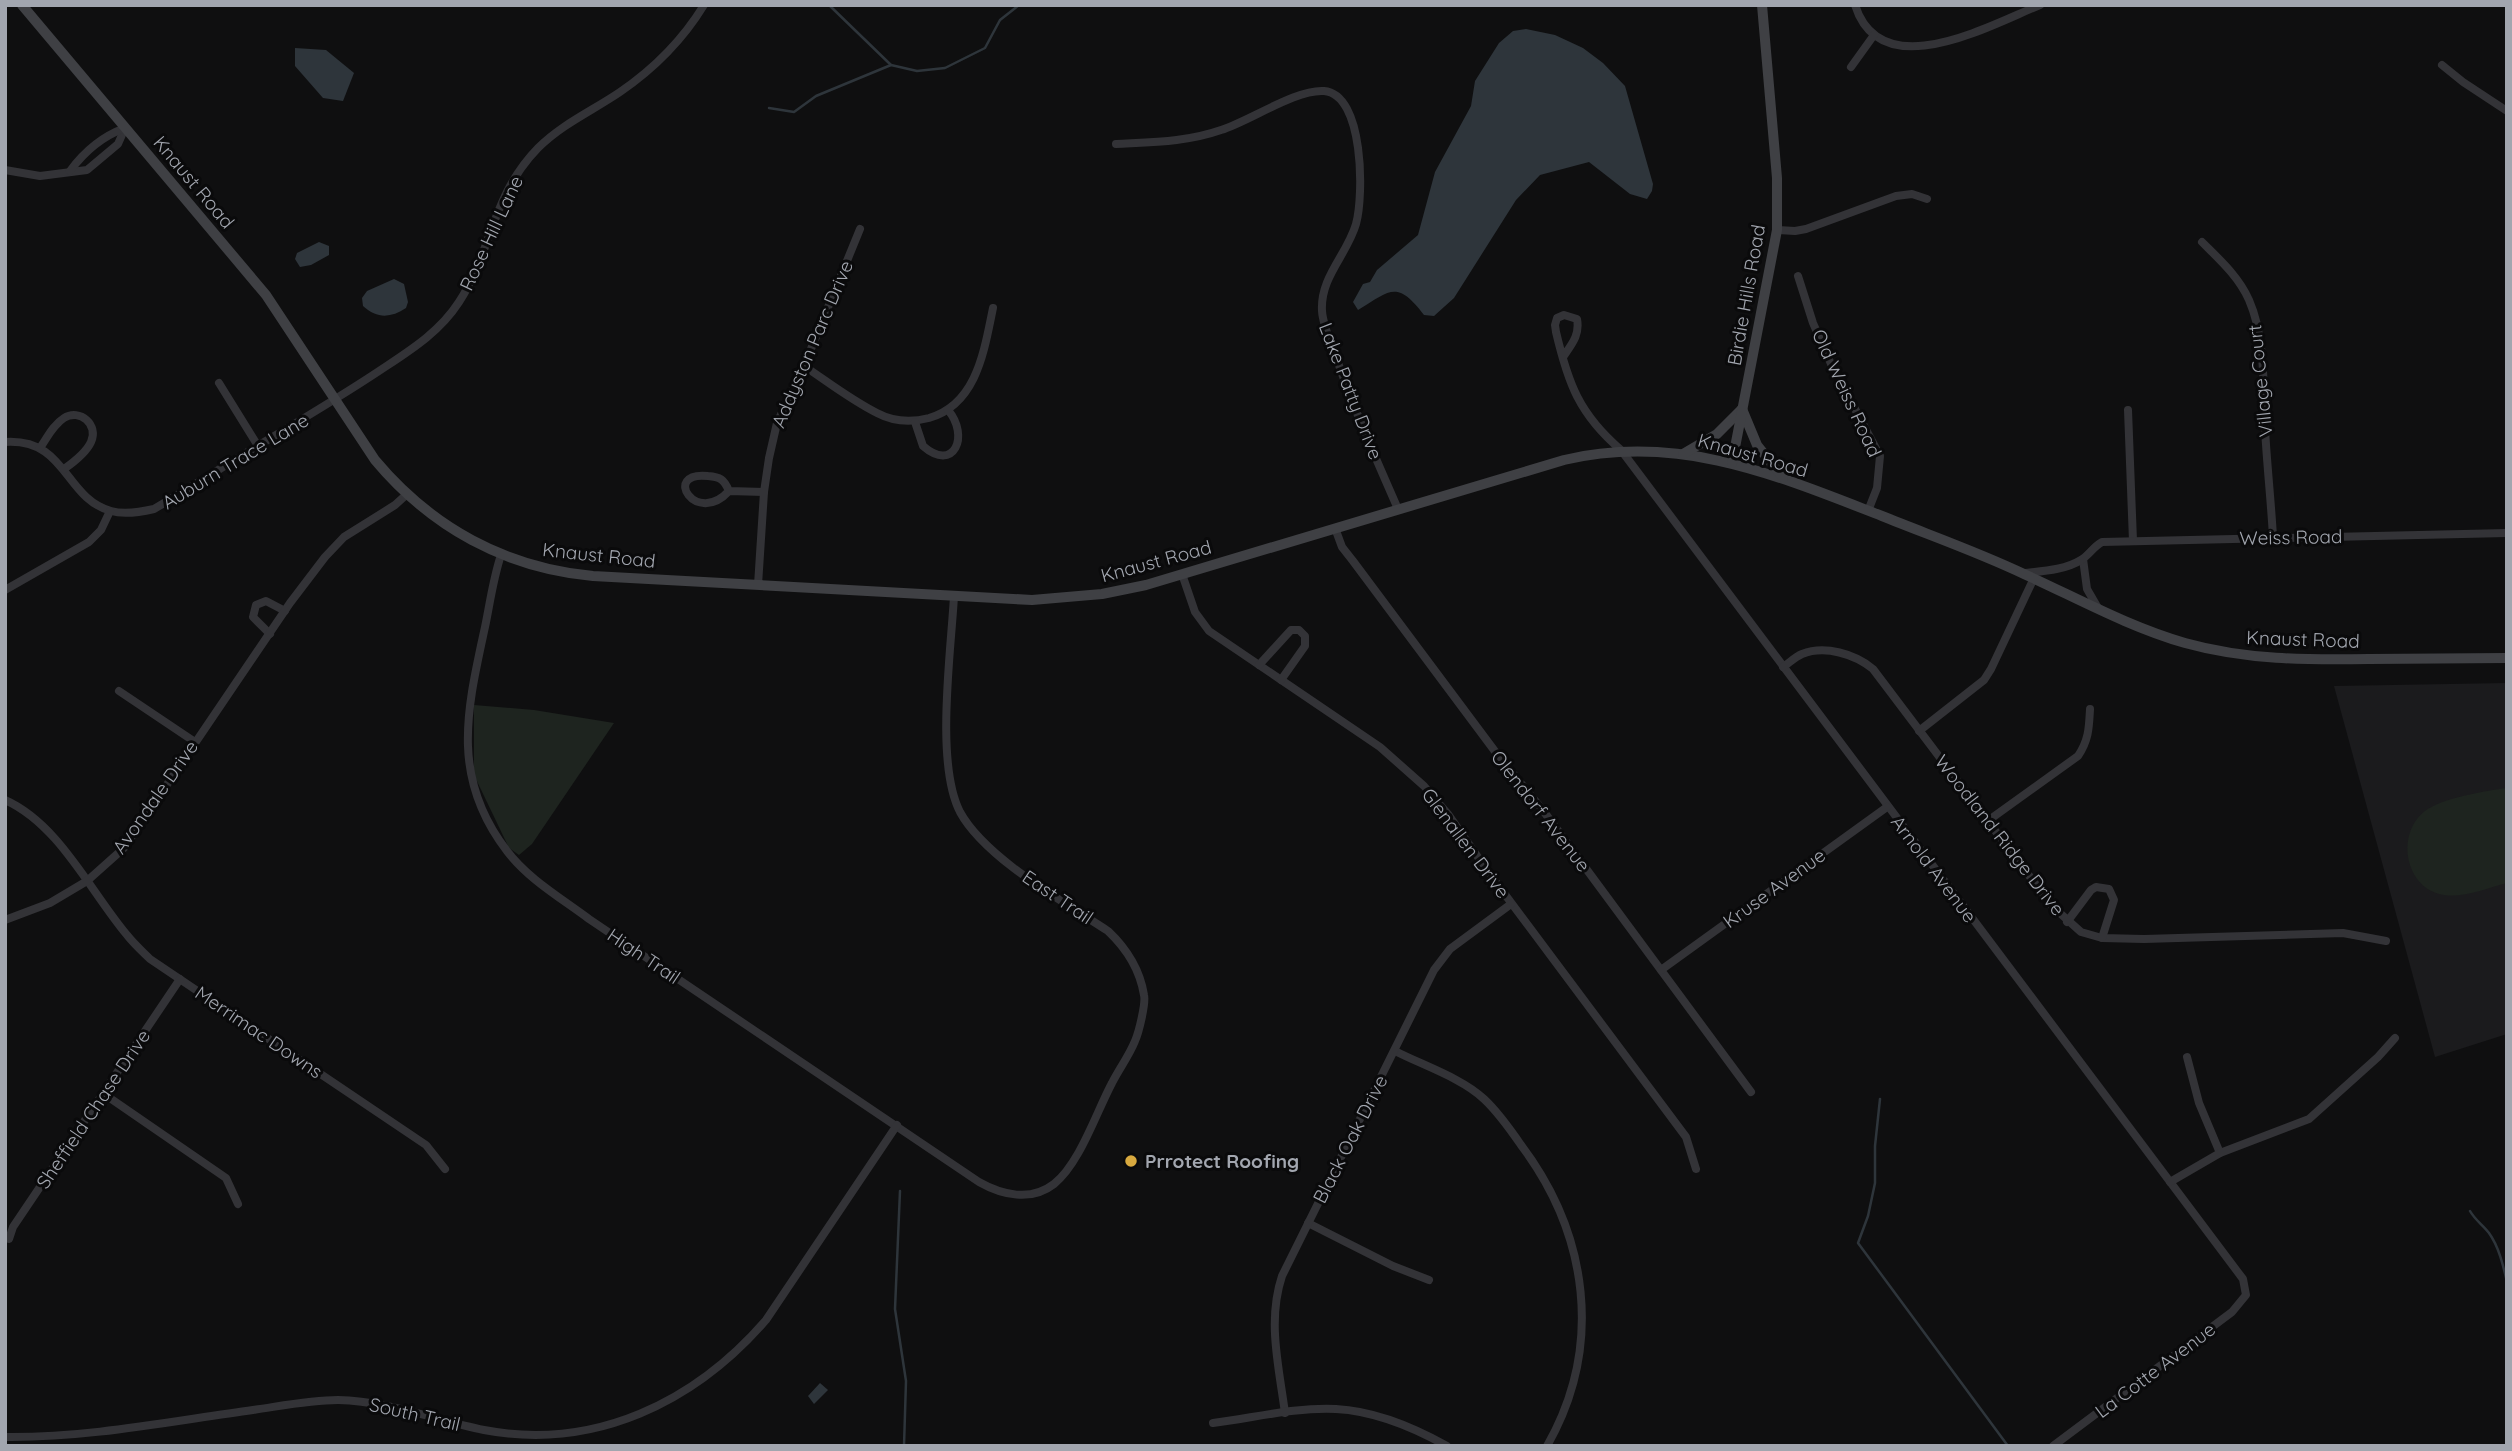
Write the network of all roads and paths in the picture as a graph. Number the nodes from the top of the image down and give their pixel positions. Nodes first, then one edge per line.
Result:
1 (22, 5) edge
2 (704, 5) edge
3 (1762, 5) edge
4 (1856, 5) edge
5 (2040, 5) edge
6 (1874, 35) junction
7 (2442, 65) dead end
8 (1852, 67) dead end
9 (2507, 111) edge
10 (125, 128) junction
11 (1116, 144) dead end
12 (5, 170) edge
13 (70, 171) junction
14 (1927, 199) dead end
15 (860, 229) dead end
16 (1777, 230) junction
17 (2202, 242) dead end
18 (1798, 276) dead end
19 (993, 308) dead end
20 (1563, 357) junction
21 (804, 366) junction
22 (219, 383) dead end
23 (336, 400) junction
24 (1742, 409) junction
25 (948, 410) junction
26 (2128, 410) dead end
27 (915, 422) junction
28 (5, 442) edge
29 (258, 446) junction
30 (40, 448) junction
31 (1620, 450) junction
32 (1684, 454) junction
33 (1732, 463) junction
34 (64, 469) junction
35 (1785, 480) junction
36 (729, 491) junction
37 (764, 492) junction
38 (406, 495) junction
39 (1398, 509) junction
40 (110, 511) junction
41 (1868, 511) junction
42 (1335, 528) junction
43 (2507, 533) edge
44 (2273, 537) junction
45 (2133, 541) junction
46 (501, 555) junction
47 (2083, 559) junction
48 (1182, 574) junction
49 (2029, 576) junction
50 (758, 585) junction
51 (5, 590) edge
52 (954, 596) junction
53 (2098, 608) junction
54 (285, 611) junction
55 (270, 634) junction
56 (2507, 658) edge
57 (1259, 665) junction
58 (1783, 667) junction
59 (1281, 680) junction
60 (119, 691) dead end
61 (2090, 709) dead end
62 (1919, 731) junction
63 (195, 742) junction
64 (5, 800) edge
65 (1888, 807) junction
66 (1989, 820) junction
67 (87, 881) junction
68 (1511, 904) junction
69 (5, 920) edge
70 (2067, 922) junction
71 (2102, 938) junction
72 (2386, 941) dead end
73 (1661, 970) junction
74 (180, 979) junction
75 (2395, 1038) dead end
76 (1395, 1051) junction
77 (2187, 1057) dead end
78 (1751, 1092) dead end
79 (104, 1094) junction
80 (897, 1125) junction
81 (2220, 1153) junction
82 (445, 1169) dead end
83 (1696, 1169) dead end
84 (2170, 1182) junction
85 (1053, 1185) joint
86 (238, 1204) dead end
87 (1308, 1223) junction
88 (9, 1240) dead end
89 (1429, 1280) dead end
90 (2246, 1288) joint
91 (1285, 1413) junction
92 (1213, 1423) dead end
93 (533, 1436) junction
94 (5, 1437) edge
95 (533, 1446) edge
96 (1447, 1446) edge
97 (1547, 1446) edge
98 (2053, 1446) edge

1 - 10 main road, Knaust Road
2 - 23 street, Rose Hill Lane
3 - 16 main road, Birdie Hills Road
4 - 6 street
5 - 6 street
6 - 8 street
7 - 9 street
10 - 13 street
10 - 13 street
10 - 23 main road, Knaust Road
11 - 39 street, Lake Patty Drive
12 - 13 street
14 - 16 street
15 - 21 street, Addyston Parc Drive
16 - 24 main road, Birdie Hills Road
17 - 44 street, Village Court
18 - 41 street, Old Weiss Road
19 - 25 street
20 - 20 street, Arnold Avenue
20 - 31 street, Arnold Avenue
21 - 27 street
21 - 37 street, Addyston Parc Drive
22 - 29 street
23 - 29 street, Auburn Trace Lane
23 - 38 main road, Knaust Road
24 - 32 main road
24 - 33 main road, Birdie Hills Road
24 - 35 main road
25 - 27 street
25 - 27 street
26 - 45 street
28 - 30 street
29 - 40 street, Auburn Trace Lane
30 - 34 street
30 - 34 street
31 - 32 main road, Knaust Road
31 - 39 main road, Knaust Road
31 - 58 street, Arnold Avenue
32 - 33 main road, Knaust Road
33 - 35 main road, Knaust Road
34 - 40 street
35 - 41 main road, Knaust Road
36 - 36 street
36 - 37 street
37 - 50 street, Addyston Parc Drive
38 - 46 main road, Knaust Road
38 - 54 street, Avondale Drive
39 - 42 main road, Knaust Road
40 - 51 street
41 - 49 main road, Knaust Road
42 - 48 main road, Knaust Road
42 - 73 street, Olendorf Avenue
43 - 44 street, Weiss Road
44 - 45 street, Weiss Road
45 - 47 street, Weiss Road
46 - 50 main road, Knaust Road
46 - 80 street, High Trail
47 - 49 street, Weiss Road
47 - 53 street
48 - 52 main road, Knaust Road
48 - 57 street, Glenallen Drive
49 - 53 main road, Knaust Road
49 - 62 street
50 - 52 main road, Knaust Road
52 - 85 street, East Trail
53 - 56 main road, Knaust Road
54 - 55 street, Avondale Drive
54 - 55 street
55 - 63 street, Avondale Drive
57 - 59 street, Glenallen Drive
57 - 59 street
58 - 62 street, Woodland Ridge Drive
58 - 65 street, Arnold Avenue
59 - 68 street, Glenallen Drive
60 - 63 street
61 - 66 street
62 - 66 street, Woodland Ridge Drive
63 - 67 street, Avondale Drive
64 - 67 street, Merrimac Downs
65 - 73 street, Kruse Avenue
65 - 84 street, Arnold Avenue
66 - 70 street, Woodland Ridge Drive
67 - 69 street, Avondale Drive
67 - 74 street, Merrimac Downs
68 - 76 street, Black Oak Drive
68 - 83 street, Glenallen Drive
70 - 71 street, Woodland Ridge Drive
70 - 71 street
71 - 72 street, Woodland Ridge Drive
73 - 78 street, Olendorf Avenue
74 - 79 street, Sheffield Chase Drive
74 - 82 street, Merrimac Downs
75 - 81 street
76 - 87 street, Black Oak Drive
76 - 97 street
77 - 81 street
79 - 86 street
79 - 88 street, Sheffield Chase Drive
80 - 85 street, High Trail
80 - 93 street, South Trail
81 - 84 street
84 - 90 street, Arnold Avenue
87 - 89 street
87 - 91 street, Black Oak Drive
90 - 98 street, La Cotte Avenue
91 - 92 street
91 - 96 street
93 - 94 street, South Trail
93 - 95 street

